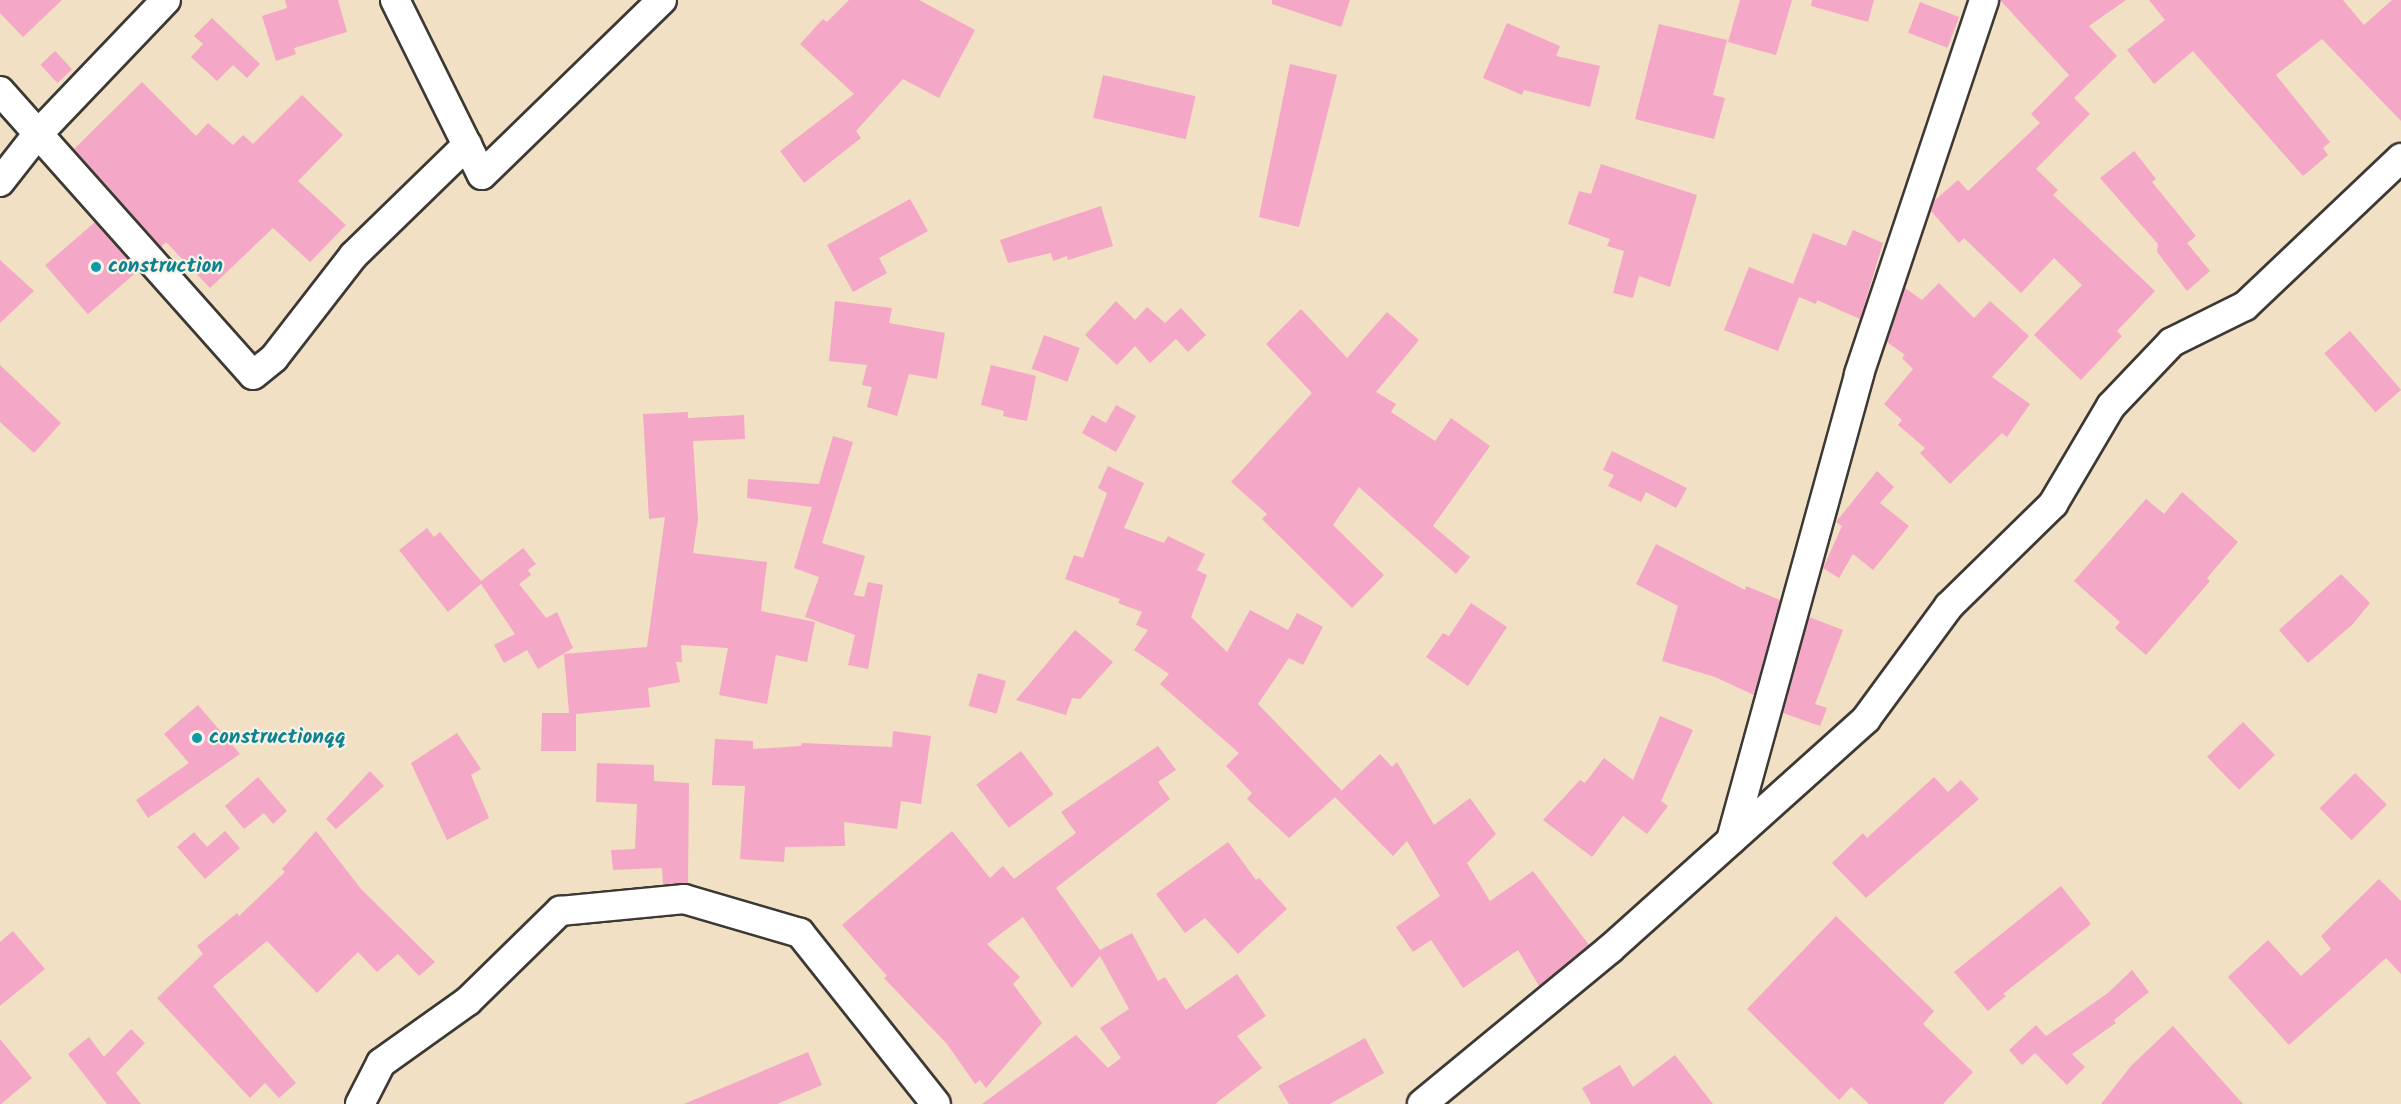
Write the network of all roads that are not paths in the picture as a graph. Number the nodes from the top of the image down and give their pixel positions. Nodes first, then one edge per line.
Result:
1 (166, 0) edge
2 (395, 0) edge
3 (662, 0) edge
4 (1984, 0) edge
5 (0, 91) edge
6 (36, 136) junction
7 (467, 145) junction
8 (2401, 158) edge
9 (0, 182) edge
10 (1731, 840) junction
11 (360, 1104) edge
12 (936, 1104) edge
13 (1422, 1104) edge

1 - 6 street
2 - 7 street
3 - 7 street
4 - 10 street
5 - 6 street
6 - 7 street
6 - 9 street
8 - 10 street
10 - 13 street
11 - 12 street

